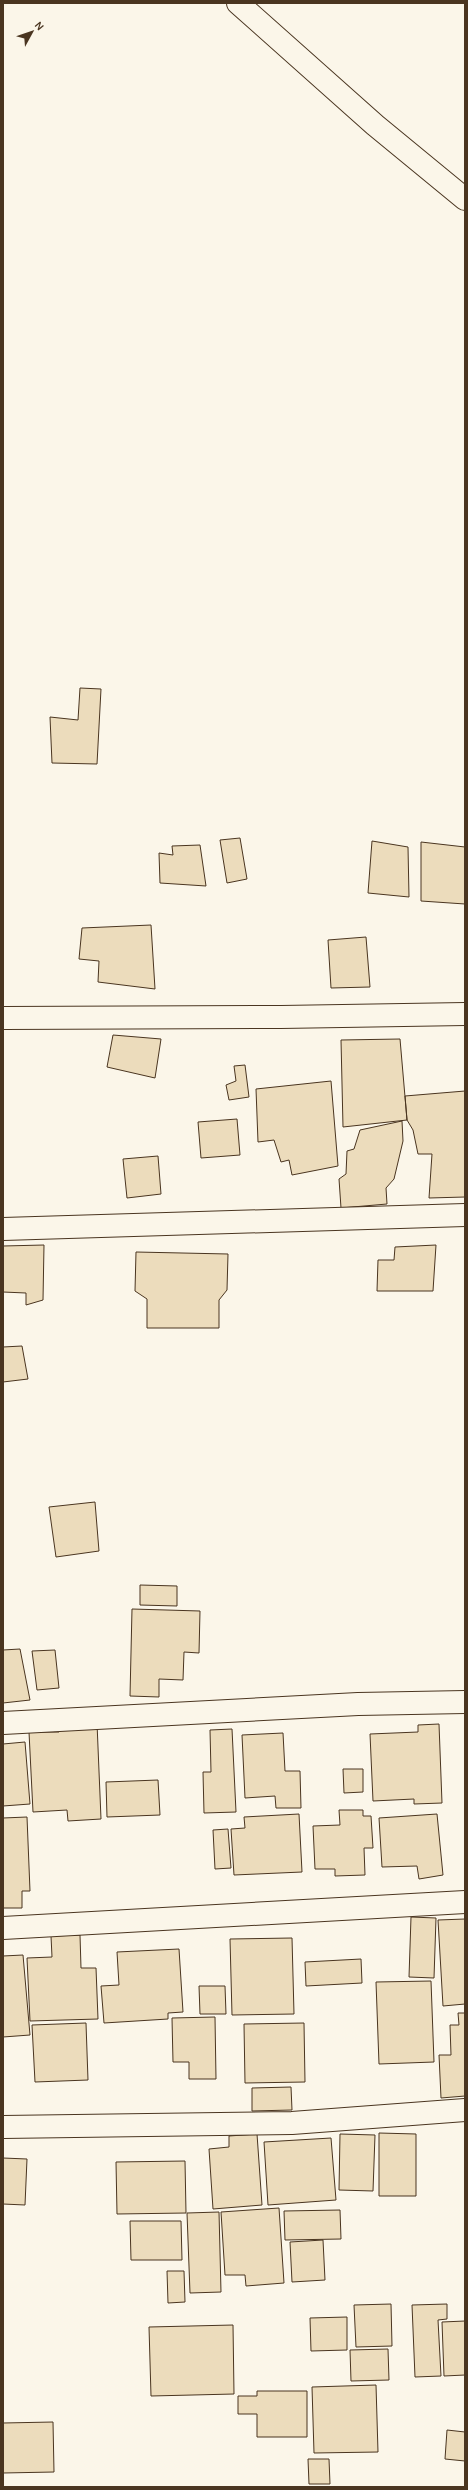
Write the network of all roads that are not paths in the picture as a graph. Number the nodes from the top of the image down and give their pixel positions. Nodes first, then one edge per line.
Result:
1 (238, 3) edge
2 (465, 199) edge
3 (465, 1014) edge
4 (3, 1018) edge
5 (465, 1215) edge
6 (3, 1229) edge
7 (465, 1702) edge
8 (3, 1723) edge
9 (465, 1902) edge
10 (3, 1928) edge
11 (465, 2110) edge
12 (3, 2127) edge

1 - 2 street
3 - 4 street
5 - 6 street
7 - 8 street
9 - 10 street
11 - 12 street

